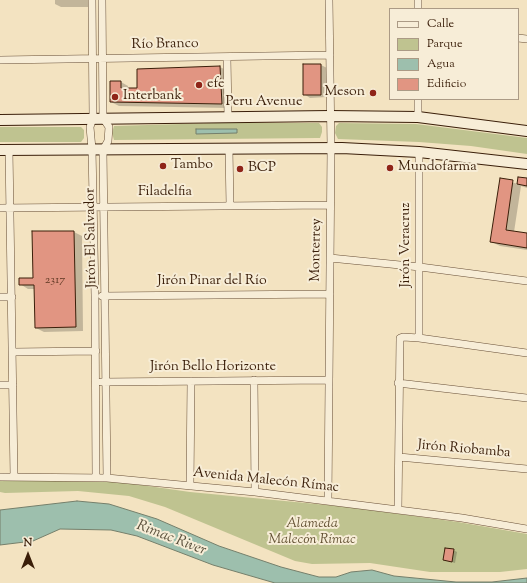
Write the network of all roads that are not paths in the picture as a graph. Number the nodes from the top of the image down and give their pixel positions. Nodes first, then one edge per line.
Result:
1 (92, 0) edge
2 (102, 0) edge
3 (329, 0) edge
4 (330, 55) junction
5 (227, 57) junction
6 (102, 58) junction
7 (92, 59) junction
8 (0, 60) edge
9 (418, 100) edge
10 (330, 116) junction
11 (228, 117) junction
12 (93, 118) junction
13 (103, 118) junction
14 (418, 118) junction
15 (0, 120) edge
16 (527, 131) edge
17 (331, 148) junction
18 (92, 149) junction
19 (230, 149) junction
20 (5, 150) edge
21 (103, 150) junction
22 (419, 152) junction
23 (527, 164) edge
24 (330, 205) junction
25 (94, 206) junction
26 (104, 206) junction
27 (230, 206) junction
28 (11, 207) junction
29 (0, 208) edge
30 (330, 258) junction
31 (420, 267) junction
32 (527, 281) edge
33 (330, 294) junction
34 (95, 296) junction
35 (106, 296) junction
36 (0, 297) edge
37 (12, 297) junction
38 (419, 338) junction
39 (96, 351) junction
40 (12, 352) junction
41 (527, 353) edge
42 (254, 380) junction
43 (329, 380) junction
44 (106, 381) junction
45 (191, 381) junction
46 (97, 382) junction
47 (398, 383) junction
48 (0, 385) edge
49 (13, 385) junction
50 (527, 398) edge
51 (399, 457) junction
52 (527, 469) edge
53 (0, 477) edge
54 (14, 477) junction
55 (96, 478) junction
56 (107, 478) junction
57 (190, 486) junction
58 (255, 492) junction
59 (328, 500) junction
60 (398, 510) junction
61 (527, 526) edge

1 - 7 street, Jirón El Salvador
2 - 6 street, Jirón El Salvador
3 - 4 street, Monterrey
4 - 5 street, Río Branco
4 - 10 street, Monterrey
5 - 6 street, Río Branco
5 - 11 street
6 - 7 street, Río Branco
6 - 13 street, Jirón El Salvador
7 - 8 street, Río Branco
7 - 12 street, Jirón El Salvador
9 - 14 street
10 - 11 main road, Peru Avenue
10 - 14 main road, Peru Avenue
10 - 17 street, Monterrey
11 - 13 main road, Peru Avenue
12 - 13 main road, Peru Avenue
12 - 15 main road, Peru Avenue
12 - 18 street, Jirón El Salvador
13 - 21 street, Jirón El Salvador
14 - 16 main road, Peru Avenue
17 - 19 main road
17 - 22 main road
17 - 24 street, Monterrey
18 - 20 main road
18 - 21 main road
18 - 25 street, Jirón El Salvador
19 - 21 main road
19 - 27 street
20 - 28 street
21 - 26 street, Jirón El Salvador
22 - 23 main road
22 - 31 street, Jirón Veracruz
24 - 27 street, Filadelfia
24 - 30 street, Monterrey
25 - 26 street, Filadelfia
25 - 28 street, Filadelfia
25 - 34 street, Jirón El Salvador
26 - 27 street, Filadelfia
26 - 35 street, Jirón El Salvador
28 - 29 street, Filadelfia
28 - 37 street
30 - 31 street
30 - 33 street, Monterrey
31 - 32 street
31 - 38 street, Jirón Veracruz
33 - 35 street, Jirón Pinar del Río
33 - 43 street, Monterrey
34 - 35 street, Jirón Pinar del Río
34 - 39 street, Jirón El Salvador
35 - 44 street, Jirón El Salvador
36 - 37 street
37 - 40 street
38 - 41 street
38 - 47 street
39 - 40 street
39 - 46 street, Jirón El Salvador
40 - 49 street
42 - 43 street, Jirón Bello Horizonte
42 - 45 street, Jirón Bello Horizonte
42 - 58 street
43 - 59 street, Monterrey
44 - 45 street, Jirón Bello Horizonte
44 - 46 street, Jirón Bello Horizonte
44 - 56 street, Jirón El Salvador
45 - 57 street
46 - 55 street, Jirón El Salvador
47 - 50 street
47 - 51 street
48 - 49 street
49 - 54 street
51 - 52 street, Jirón Riobamba
51 - 60 street
53 - 54 street, Avenida Malecón Rímac
54 - 55 street, Avenida Malecón Rímac
55 - 56 street, Avenida Malecón Rímac
56 - 57 street, Avenida Malecón Rímac
57 - 58 street, Avenida Malecón Rímac
58 - 59 street, Avenida Malecón Rímac
59 - 60 street, Avenida Malecón Rímac
60 - 61 street, Avenida Malecón Rímac

